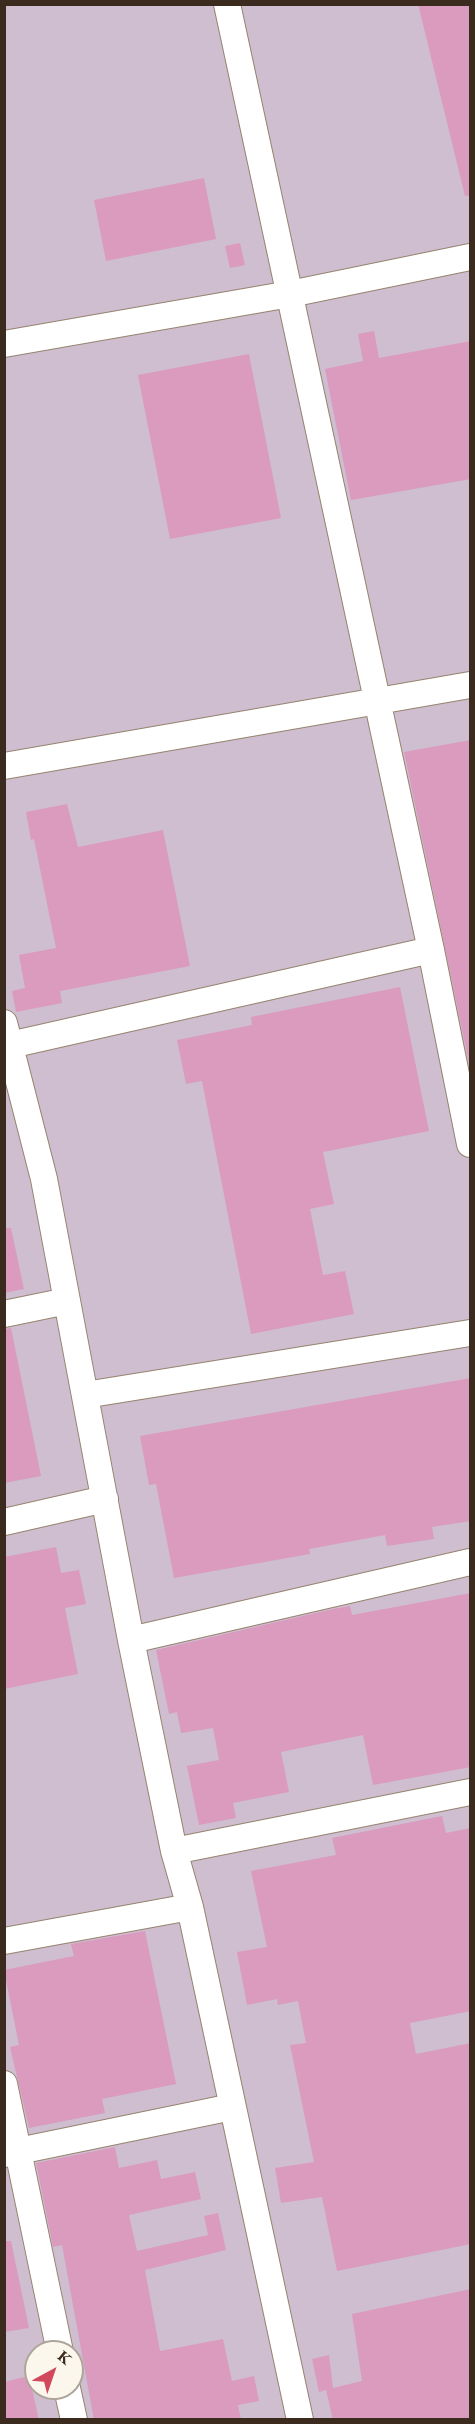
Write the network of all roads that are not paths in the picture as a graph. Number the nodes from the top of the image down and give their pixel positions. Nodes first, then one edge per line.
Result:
1 (227, 4) edge
2 (471, 257) edge
3 (290, 294) junction
4 (4, 344) edge
5 (471, 685) edge
6 (378, 701) junction
7 (4, 766) edge
8 (431, 950) junction
9 (7, 1034) edge
10 (11, 1076) edge
11 (467, 1108) edge
12 (471, 1144) edge
13 (67, 1301) junction
14 (4, 1314) edge
15 (471, 1333) edge
16 (85, 1395) junction
17 (105, 1499) junction
18 (4, 1522) edge
19 (471, 1562) edge
20 (131, 1640) junction
21 (471, 1792) edge
22 (174, 1851) junction
23 (190, 1906) junction
24 (4, 1941) edge
25 (4, 2084) edge
26 (232, 2107) junction
27 (11, 2153) edge
28 (57, 2340) edge
29 (70, 2400) edge
30 (74, 2420) edge
31 (300, 2420) edge

1 - 3 street
2 - 3 street
3 - 4 street
3 - 6 street
5 - 6 street
6 - 7 street
6 - 8 street
8 - 9 street
8 - 11 street
9 - 10 street
10 - 13 street
11 - 12 street
13 - 14 street
13 - 16 street
15 - 16 street
16 - 17 street
17 - 18 street
17 - 20 street
19 - 20 street
20 - 22 street
21 - 22 street
22 - 23 street
23 - 24 street
23 - 26 street
25 - 27 street
26 - 27 street
26 - 31 street
27 - 28 street
29 - 30 street

